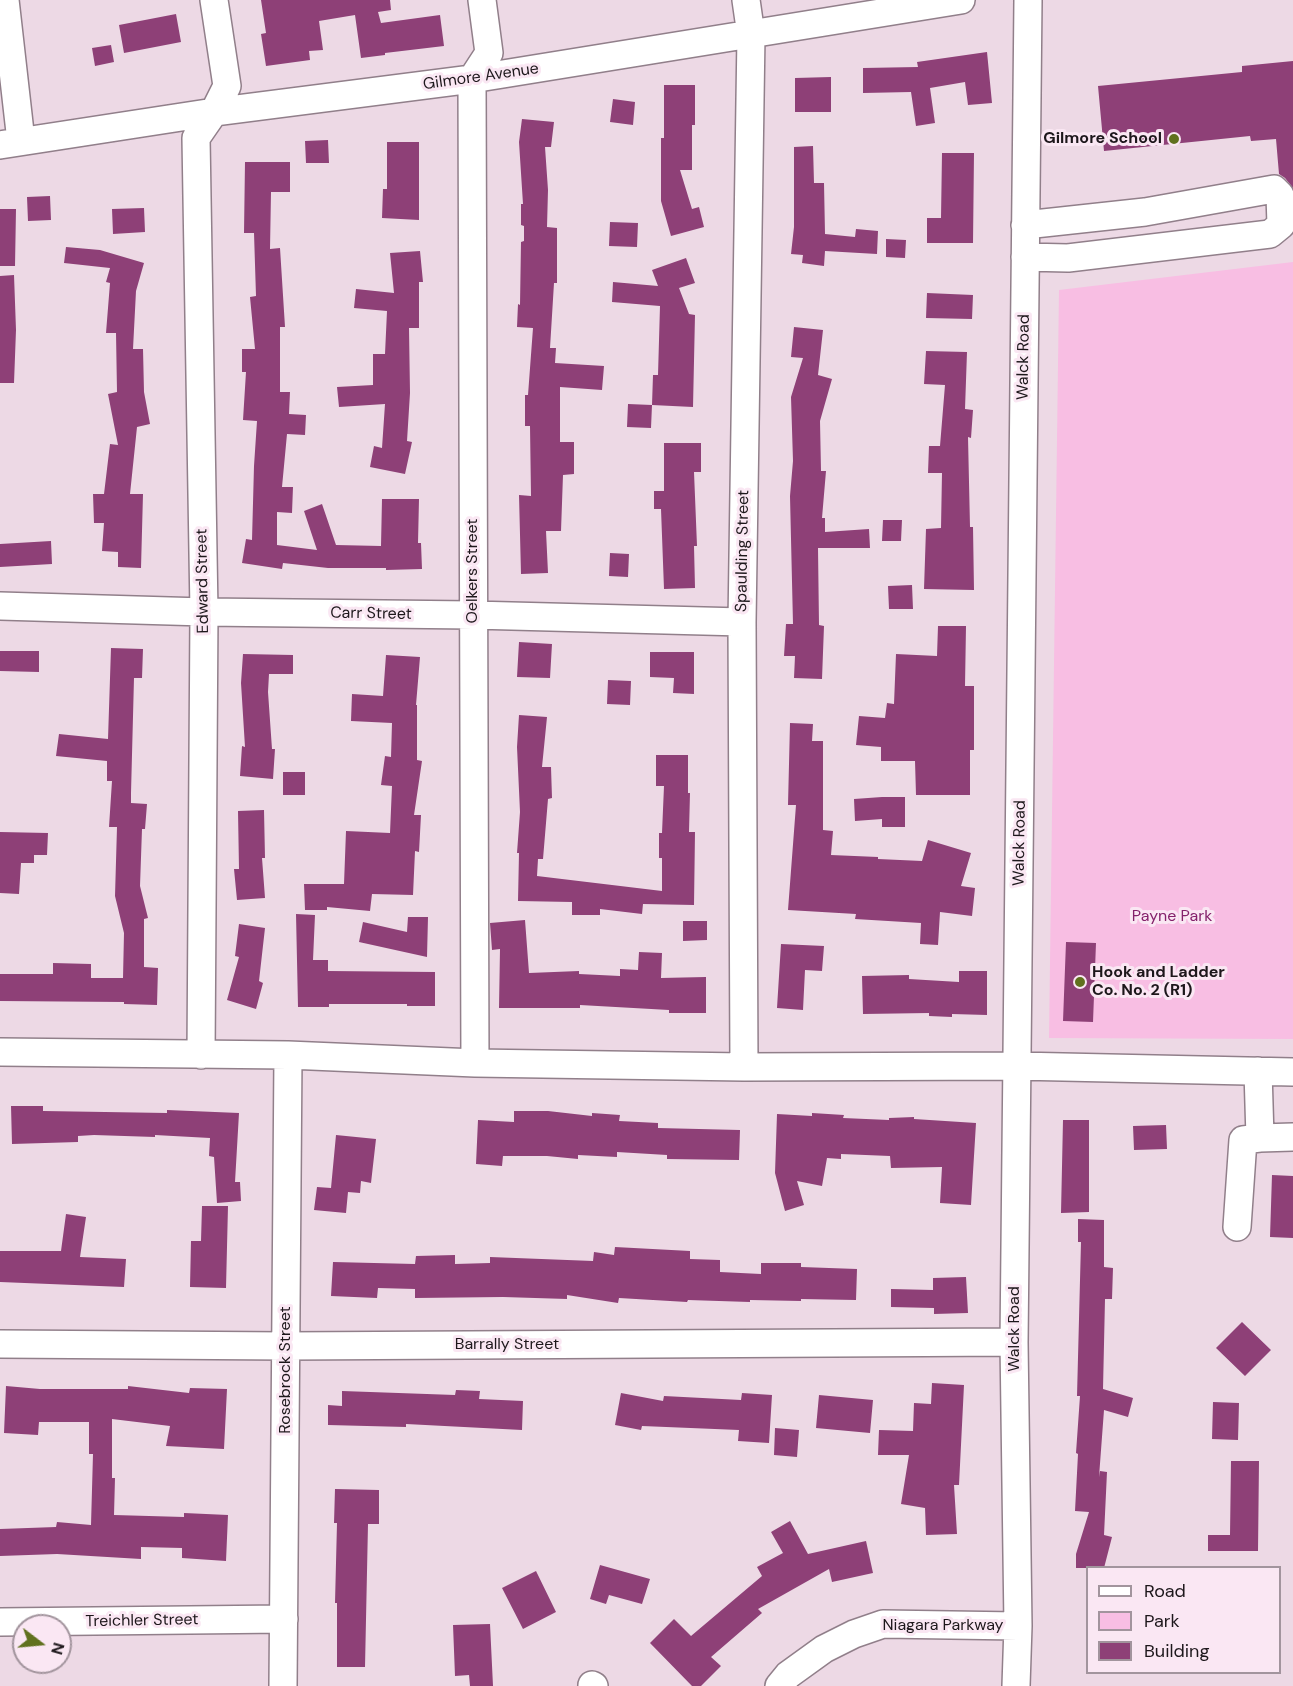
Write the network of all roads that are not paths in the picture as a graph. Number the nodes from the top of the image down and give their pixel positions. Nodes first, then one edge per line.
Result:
1 (5, 0) edge
2 (214, 0) edge
3 (482, 0) edge
4 (746, 0) edge
5 (961, 0) edge
6 (1028, 0) edge
7 (751, 35) junction
8 (472, 80) junction
9 (214, 112) junction
10 (10, 143) edge
11 (1025, 225) junction
12 (1025, 257) junction
13 (0, 606) edge
14 (204, 612) junction
15 (473, 615) junction
16 (742, 622) junction
17 (0, 1052) edge
18 (201, 1055) junction
19 (288, 1055) junction
20 (475, 1063) junction
21 (1017, 1066) junction
22 (744, 1067) junction
23 (1258, 1071) junction
24 (1293, 1072) edge
25 (1260, 1137) junction
26 (1293, 1137) edge
27 (1237, 1227) dead end
28 (1014, 1342) junction
29 (0, 1344) edge
30 (286, 1346) junction
31 (284, 1619) junction
32 (0, 1622) edge
33 (1018, 1626) junction
34 (283, 1686) edge
35 (779, 1686) edge
36 (1016, 1686) edge

1 - 10 street
2 - 9 street, Edward Street
3 - 8 street
4 - 7 street, Spaulding Street
5 - 7 street, Gilmore Avenue
6 - 11 street, Walck Road
7 - 8 street, Gilmore Avenue
7 - 16 street, Spaulding Street
8 - 9 street, Gilmore Avenue
8 - 15 street, Oelkers Street
9 - 10 street, Gilmore Avenue
9 - 14 street, Edward Street
11 - 12 street, Walck Road
11 - 12 street
12 - 21 street, Walck Road
13 - 14 street, Carr Street
14 - 15 street, Carr Street
14 - 18 street, Edward Street
15 - 16 street, Carr Street
15 - 20 street, Oelkers Street
16 - 22 street, Spaulding Street
17 - 18 street
18 - 19 street
19 - 20 street
19 - 30 street, Rosebrock Street
20 - 22 street
21 - 22 street
21 - 23 street
21 - 28 street, Walck Road
23 - 24 street
23 - 25 street
25 - 26 street
25 - 27 street
28 - 30 street, Barrally Street
28 - 33 street, Walck Road
29 - 30 street, Barrally Street
30 - 31 street, Rosebrock Street
31 - 32 street, Treichler Street
31 - 34 street, Rosebrock Street
33 - 35 street, Niagara Parkway
33 - 36 street, Walck Road

